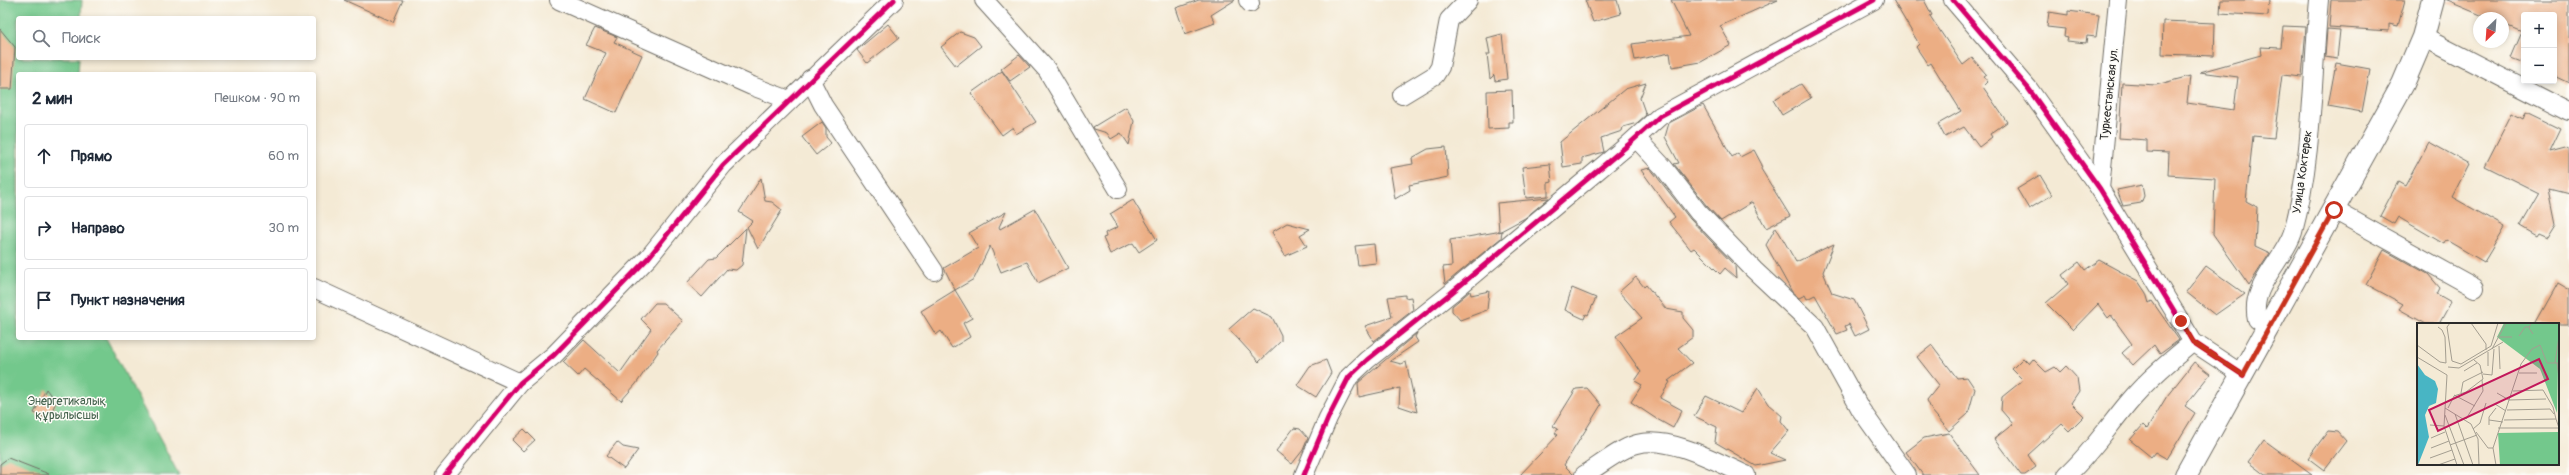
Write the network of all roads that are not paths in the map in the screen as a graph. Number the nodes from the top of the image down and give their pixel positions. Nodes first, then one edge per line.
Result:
1 (559, 0) edge
2 (894, 0) edge
3 (984, 0) edge
4 (1468, 0) edge
5 (1874, 0) edge
6 (1952, 0) edge
7 (2118, 0) edge
8 (2319, 0) edge
9 (2433, 0) edge
10 (2423, 37) junction
11 (810, 80) junction
12 (1402, 95) dead end
13 (789, 100) junction
14 (2569, 112) edge
15 (1636, 138) junction
16 (2100, 188) junction
17 (1118, 189) dead end
18 (2334, 210) junction
19 (934, 272) dead end
20 (2475, 288) dead end
21 (316, 289) edge
22 (2269, 329) junction
23 (2193, 342) junction
24 (2243, 375) junction
25 (520, 383) junction
26 (1584, 474) edge
27 (444, 475) edge
28 (1304, 475) edge
29 (1746, 475) edge
30 (1907, 475) edge
31 (2067, 475) edge
32 (2186, 475) edge

1 - 13 street
2 - 11 street
3 - 17 street
4 - 12 street
5 - 15 street
6 - 16 street
7 - 16 street, Туркестанская ул.
8 - 22 street, Улица Коктерек
9 - 10 main road
10 - 14 street
10 - 18 main road
11 - 13 street
11 - 19 street
13 - 25 street
15 - 28 street
15 - 30 street
16 - 23 street
18 - 20 street
18 - 22 main road
21 - 25 street
22 - 24 main road
23 - 24 street
23 - 31 street
24 - 32 main road
25 - 27 street
26 - 29 street

